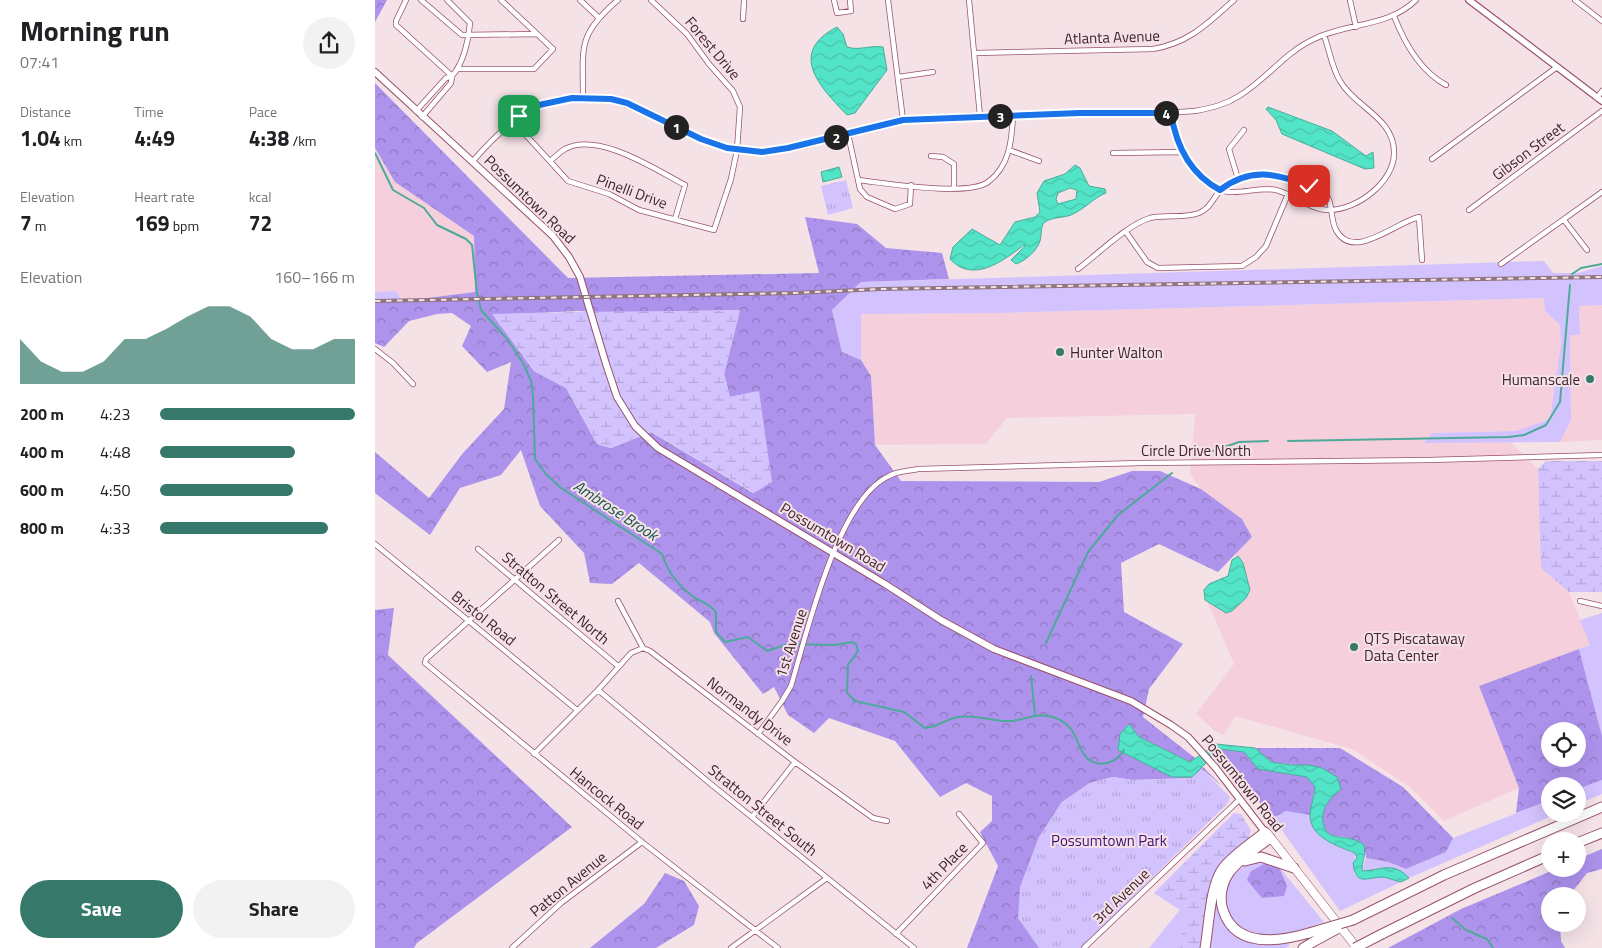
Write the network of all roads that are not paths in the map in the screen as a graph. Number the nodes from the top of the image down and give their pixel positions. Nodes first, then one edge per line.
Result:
1 (406, 0) edge
2 (421, 0) edge
3 (447, 0) edge
4 (501, 0) edge
5 (580, 0) edge
6 (618, 0) edge
7 (651, 0) edge
8 (744, 0) edge
9 (834, 0) edge
10 (850, 0) edge
11 (889, 0) edge
12 (969, 0) edge
13 (1234, 0) edge
14 (1350, 0) edge
15 (1416, 0) edge
16 (1469, 0) edge
17 (1575, 0) edge
18 (1394, 16) junction
19 (598, 17) junction
20 (743, 18) dead end
21 (1602, 21) edge
22 (1356, 27) junction
23 (469, 34) junction
24 (537, 34) junction
25 (1325, 35) junction
26 (975, 53) junction
27 (1557, 67) junction
28 (459, 69) junction
29 (375, 72) edge
30 (933, 72) dead end
31 (452, 76) junction
32 (898, 77) junction
33 (1446, 85) dead end
34 (1602, 91) edge
35 (583, 98) junction
36 (1599, 100) edge
37 (416, 111) junction
38 (1602, 111) edge
39 (1171, 113) junction
40 (1013, 115) junction
41 (422, 116) junction
42 (980, 116) junction
43 (903, 120) junction
44 (513, 121) junction
45 (1244, 130) dead end
46 (848, 134) junction
47 (737, 150) junction
48 (1009, 150) junction
49 (1182, 152) junction
50 (1113, 153) dead end
51 (931, 156) dead end
52 (1432, 159) dead end
53 (550, 161) junction
54 (1039, 161) dead end
55 (472, 162) junction
56 (1239, 179) junction
57 (858, 180) junction
58 (911, 185) junction
59 (954, 189) junction
60 (1220, 190) junction
61 (1602, 192) edge
62 (1287, 194) junction
63 (1330, 210) junction
64 (1469, 210) dead end
65 (675, 219) junction
66 (1564, 220) junction
67 (1126, 232) junction
68 (1587, 250) dead end
69 (1422, 260) dead end
70 (1501, 264) dead end
71 (1078, 269) dead end
72 (375, 349) edge
73 (413, 384) dead end
74 (1602, 455) edge
75 (559, 540) dead end
76 (375, 544) edge
77 (478, 549) dead end
78 (833, 553) junction
79 (516, 580) junction
80 (1580, 600) dead end
81 (617, 601) dead end
82 (1602, 606) edge
83 (469, 622) junction
84 (643, 648) junction
85 (618, 666) junction
86 (598, 690) junction
87 (577, 710) junction
88 (758, 734) junction
89 (534, 754) junction
90 (795, 762) junction
91 (1240, 799) junction
92 (1602, 807) edge
93 (959, 814) dead end
94 (752, 817) junction
95 (887, 821) dead end
96 (1602, 833) edge
97 (1268, 835) junction
98 (1586, 839) edge
99 (642, 842) junction
100 (1541, 859) edge
101 (1240, 863) junction
102 (1294, 868) junction
103 (827, 878) junction
104 (1353, 920) junction
105 (755, 930) junction
106 (896, 934) junction
107 (512, 948) edge
108 (731, 948) edge
109 (778, 948) edge
110 (914, 948) edge
111 (1084, 948) edge
112 (1205, 948) edge
113 (1303, 948) edge
114 (1356, 948) edge

1 - 31 street
2 - 23 street
3 - 23 street
4 - 24 street
5 - 19 street
6 - 19 street
7 - 47 street, Forest Drive
8 - 20 street
9 - 10 street
11 - 32 street
12 - 26 street
13 - 26 street, Atlanta Avenue
14 - 22 street
15 - 18 street
16 - 27 street
17 - 21 street
18 - 22 street
18 - 33 street
19 - 35 street
22 - 25 street
23 - 24 street
23 - 28 street
24 - 28 street
25 - 39 street
25 - 63 street
26 - 42 street
27 - 36 street
27 - 52 street
28 - 31 street
29 - 37 main road, Possumtown Road
30 - 32 street
31 - 37 street
31 - 41 street
32 - 43 street
34 - 36 street
35 - 44 street
35 - 47 street
37 - 41 main road, Possumtown Road
38 - 64 street, Gibson Street
39 - 40 street
39 - 49 street
40 - 42 street
40 - 48 street
41 - 55 main road, Possumtown Road
42 - 43 street
43 - 46 street
44 - 53 street, Pinelli Drive
44 - 55 street
45 - 56 street
46 - 47 street
46 - 57 street
47 - 65 street, Pinelli Drive
48 - 54 street
48 - 59 street
49 - 50 street
49 - 60 street
51 - 59 street
53 - 65 street, Pinelli Drive
53 - 65 street
55 - 78 main road, Possumtown Road
56 - 60 street
56 - 63 street
57 - 58 street
57 - 58 street
58 - 59 street
60 - 62 street
60 - 67 street
61 - 66 street
62 - 63 street
62 - 67 street
63 - 69 street
66 - 68 street
66 - 70 street
67 - 71 street
72 - 73 street
74 - 78 street, Circle Drive North
75 - 79 street
76 - 83 street, Bristol Road
77 - 79 street, Stratton Street North
78 - 88 street, 1st Avenue
78 - 91 main road, Possumtown Road
79 - 83 street
79 - 85 street, Stratton Street North
80 - 82 street
81 - 84 street, Normandy Drive
83 - 87 street, Bristol Road
83 - 89 street, Hancock Road
84 - 85 street
84 - 88 street, Normandy Drive
85 - 86 street
86 - 87 street
86 - 94 street, Stratton Street South
87 - 89 street
88 - 90 street, Normandy Drive
89 - 99 street, Hancock Road
90 - 94 street
90 - 95 street, Normandy Drive
91 - 97 main road, Possumtown Road
91 - 111 street, 3rd Avenue
92 - 104 highway
93 - 106 street, 4th Place
94 - 103 street, Stratton Street South
96 - 98 highway
97 - 101 highway
97 - 102 highway, Possumtown Road
97 - 112 highway
99 - 105 street, Hancock Road
99 - 107 street, Patton Avenue
100 - 114 highway, bridge
101 - 102 highway
101 - 104 highway, bridge
102 - 114 highway, Possumtown Road
103 - 105 street
103 - 106 street, Stratton Street South
104 - 113 highway, bridge
105 - 108 street
105 - 109 street, Hancock Road
106 - 110 street, Stratton Street South

